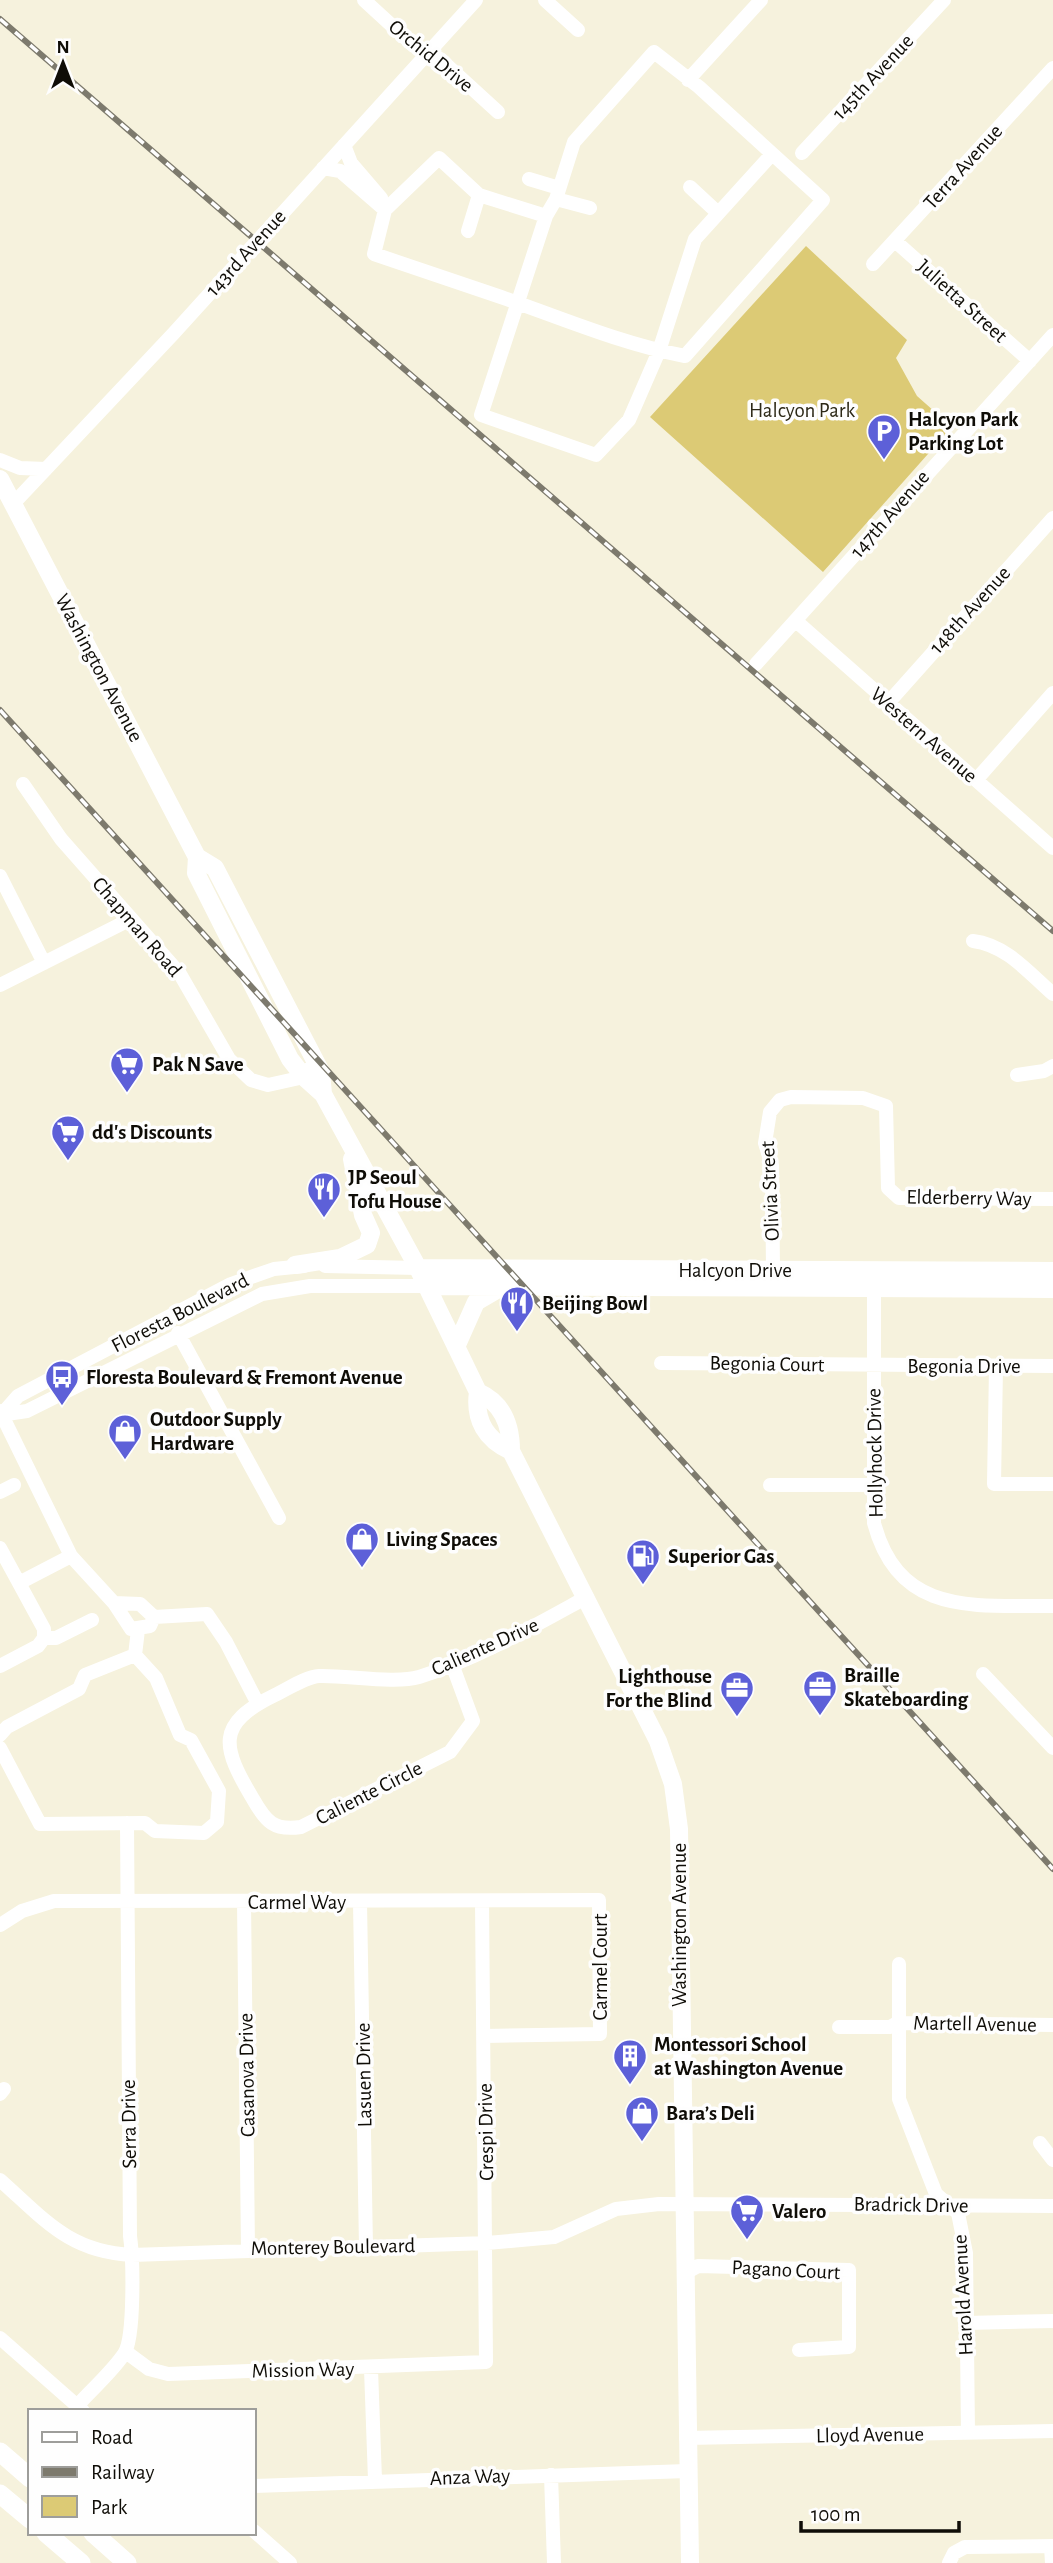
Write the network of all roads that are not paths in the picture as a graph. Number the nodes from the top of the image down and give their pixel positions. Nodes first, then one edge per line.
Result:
1 (364, 0) edge
2 (476, 0) edge
3 (545, 0) edge
4 (761, 0) edge
5 (944, 0) edge
6 (578, 30) dead end
7 (428, 52) junction
8 (1053, 68) edge
9 (688, 80) junction
10 (498, 112) dead end
11 (344, 145) junction
12 (802, 153) dead end
13 (772, 154) junction
14 (323, 168) junction
15 (529, 179) dead end
16 (690, 187) dead end
17 (557, 193) junction
18 (479, 195) junction
19 (387, 207) junction
20 (590, 208) dead end
21 (718, 213) junction
22 (546, 216) junction
23 (468, 231) dead end
24 (895, 241) junction
25 (873, 264) dead end
26 (519, 303) junction
27 (1053, 335) edge
28 (659, 351) junction
29 (1030, 361) junction
30 (0, 460) edge
31 (46, 469) junction
32 (0, 479) edge
33 (13, 504) junction
34 (1053, 518) edge
35 (796, 621) junction
36 (756, 664) dead end
37 (1053, 693) edge
38 (888, 703) junction
39 (976, 780) junction
40 (23, 784) dead end
41 (1053, 848) edge
42 (198, 857) junction
43 (0, 876) edge
44 (131, 919) junction
45 (973, 941) dead end
46 (44, 962) junction
47 (0, 985) edge
48 (1053, 994) edge
49 (313, 1058) junction
50 (1053, 1066) edge
51 (1017, 1075) dead end
52 (304, 1077) junction
53 (323, 1094) junction
54 (348, 1141) junction
55 (888, 1188) joint
56 (1053, 1199) edge
57 (295, 1265) junction
58 (418, 1268) junction
59 (773, 1271) junction
60 (1053, 1271) edge
61 (426, 1286) junction
62 (503, 1287) junction
63 (874, 1289) junction
64 (1053, 1289) edge
65 (178, 1334) junction
66 (456, 1346) junction
67 (661, 1363) dead end
68 (874, 1365) junction
69 (1053, 1366) edge
70 (996, 1367) junction
71 (1, 1414) edge
72 (1053, 1484) edge
73 (15, 1485) dead end
74 (770, 1485) dead end
75 (873, 1485) junction
76 (0, 1492) edge
77 (279, 1518) dead end
78 (0, 1548) edge
79 (71, 1556) junction
80 (19, 1583) junction
81 (587, 1597) junction
82 (114, 1603) junction
83 (1053, 1606) edge
84 (154, 1617) junction
85 (92, 1620) dead end
86 (138, 1630) junction
87 (44, 1638) junction
88 (135, 1655) junction
89 (452, 1664) junction
90 (0, 1666) edge
91 (983, 1674) dead end
92 (258, 1704) junction
93 (0, 1735) edge
94 (1050, 1741) edge
95 (0, 1748) edge
96 (230, 1754) joint
97 (127, 1824) junction
98 (126, 1900) junction
99 (600, 1900) joint
100 (244, 1901) junction
101 (482, 1901) junction
102 (360, 1902) junction
103 (0, 1925) edge
104 (900, 1964) dead end
105 (897, 2023) junction
106 (1053, 2025) edge
107 (839, 2027) dead end
108 (485, 2036) junction
109 (1040, 2143) dead end
110 (1053, 2160) edge
111 (0, 2180) edge
112 (685, 2202) junction
113 (946, 2205) junction
114 (1053, 2206) edge
115 (487, 2243) junction
116 (366, 2248) junction
117 (248, 2249) junction
118 (132, 2255) junction
119 (685, 2273) junction
120 (1053, 2321) edge
121 (967, 2323) junction
122 (0, 2338) edge
123 (799, 2350) dead end
124 (126, 2352) junction
125 (486, 2362) joint
126 (370, 2369) junction
127 (80, 2408) edge
128 (1053, 2431) edge
129 (968, 2433) junction
130 (686, 2438) junction
131 (0, 2452) edge
132 (687, 2472) junction
133 (551, 2475) junction
134 (28, 2476) edge
135 (374, 2480) junction
136 (256, 2486) edge
137 (0, 2494) edge
138 (28, 2517) edge
139 (256, 2533) edge
140 (48, 2535) edge
141 (95, 2535) edge
142 (1052, 2546) edge
143 (81, 2563) edge
144 (127, 2563) edge
145 (290, 2563) edge
146 (554, 2563) edge
147 (690, 2563) edge
148 (949, 2563) edge
149 (1052, 2563) edge

1 - 7 street, Orchid Drive
2 - 7 street, 143rd Avenue
3 - 6 street
4 - 9 street
5 - 12 street, 145th Avenue
7 - 10 street, Orchid Drive
7 - 11 street, 143rd Avenue
8 - 24 street, Terra Avenue
9 - 13 street
9 - 17 street
11 - 14 street, 143rd Avenue
11 - 19 street
13 - 21 street
13 - 28 street
14 - 19 street
14 - 31 street, 143rd Avenue
15 - 17 street
16 - 21 street
17 - 20 street
17 - 22 street
18 - 19 street
18 - 22 street
18 - 23 street
19 - 26 street
21 - 28 street
22 - 26 street
24 - 25 street, Terra Avenue
24 - 29 street, Julietta Street
26 - 28 street
26 - 28 street
27 - 29 street, 147th Avenue
29 - 35 street, 147th Avenue
30 - 31 street
31 - 33 street, 143rd Avenue
32 - 33 main road, Washington Avenue
33 - 42 main road, Washington Avenue
34 - 38 street, 148th Avenue
35 - 36 street, 147th Avenue
35 - 38 street, Western Avenue
37 - 39 street
38 - 39 street, Western Avenue
39 - 41 street, Western Avenue
40 - 44 street, Chapman Road
42 - 49 main road, Washington Avenue
42 - 52 main road, Washington Avenue
43 - 46 street
44 - 46 street
44 - 52 street, Chapman Road
45 - 48 street
46 - 47 street
49 - 52 street
49 - 53 main road, Washington Avenue
50 - 51 street
52 - 53 main road, Washington Avenue
53 - 54 main road, Washington Avenue
54 - 57 main road
54 - 58 main road, Washington Avenue
55 - 56 street, Elderberry Way
55 - 59 street, Olivia Street
57 - 58 street, Floresta Boulevard
57 - 71 street, Floresta Boulevard
58 - 59 main road, Halcyon Drive
58 - 61 main road, Washington Avenue
59 - 60 main road, Halcyon Drive
61 - 62 main road, Halcyon Drive
61 - 65 street, Floresta Boulevard
61 - 66 main road, Washington Avenue
62 - 63 main road, Halcyon Drive
62 - 66 main road
63 - 64 main road, Halcyon Drive
63 - 68 street, Hollyhock Drive
65 - 71 street, Floresta Boulevard
65 - 77 street
66 - 81 main road, Washington Avenue
67 - 68 street, Begonia Court
68 - 70 street, Begonia Drive
68 - 75 street, Hollyhock Drive
69 - 70 street, Begonia Drive
70 - 72 street
71 - 79 street
73 - 76 street
74 - 75 street
75 - 83 street, Hollyhock Drive
78 - 80 street
79 - 80 street
79 - 82 street
80 - 87 street
81 - 89 street, Caliente Drive
81 - 112 main road, Washington Avenue
82 - 84 street
82 - 86 street
84 - 86 street
84 - 92 street
85 - 87 street
86 - 88 street
87 - 90 street
88 - 93 street
88 - 97 street
89 - 92 street, Caliente Drive
89 - 96 street, Caliente Circle
91 - 94 street
92 - 96 street, Caliente Drive
95 - 97 street
97 - 98 street, Serra Drive
98 - 100 street, Carmel Way
98 - 103 street, Carmel Way
98 - 118 street, Serra Drive
99 - 101 street, Carmel Way
99 - 108 street, Carmel Court
100 - 102 street, Carmel Way
100 - 117 street, Casanova Drive
101 - 102 street, Carmel Way
101 - 108 street, Crespi Drive
102 - 116 street, Lasuen Drive
104 - 105 street, Harold Avenue
105 - 106 street, Martell Avenue
105 - 107 street, Martell Avenue
105 - 113 street, Harold Avenue
108 - 115 street, Crespi Drive
109 - 110 street
111 - 118 street, Monterey Boulevard
112 - 113 street, Bradrick Drive
112 - 115 street, Monterey Boulevard
112 - 119 main road, Washington Avenue
113 - 114 street, Bradrick Drive
113 - 121 street, Harold Avenue
115 - 116 street, Monterey Boulevard
115 - 125 street, Crespi Drive
116 - 117 street, Monterey Boulevard
117 - 118 street, Monterey Boulevard
118 - 124 street, Serra Drive
119 - 123 street, Pagano Court
119 - 130 main road, Washington Avenue
120 - 121 street
121 - 129 street, Harold Avenue
122 - 127 street
124 - 126 street, Mission Way
124 - 127 street
125 - 126 street, Mission Way
126 - 135 street
128 - 129 street, Lloyd Avenue
129 - 130 street, Lloyd Avenue
130 - 132 main road, Washington Avenue
131 - 134 highway
132 - 133 street, Anza Way
132 - 147 main road, Washington Avenue
133 - 135 street, Anza Way
133 - 146 street
135 - 136 street, Anza Way
137 - 138 highway
139 - 145 street
140 - 143 highway
141 - 144 highway
142 - 148 street
142 - 149 street

